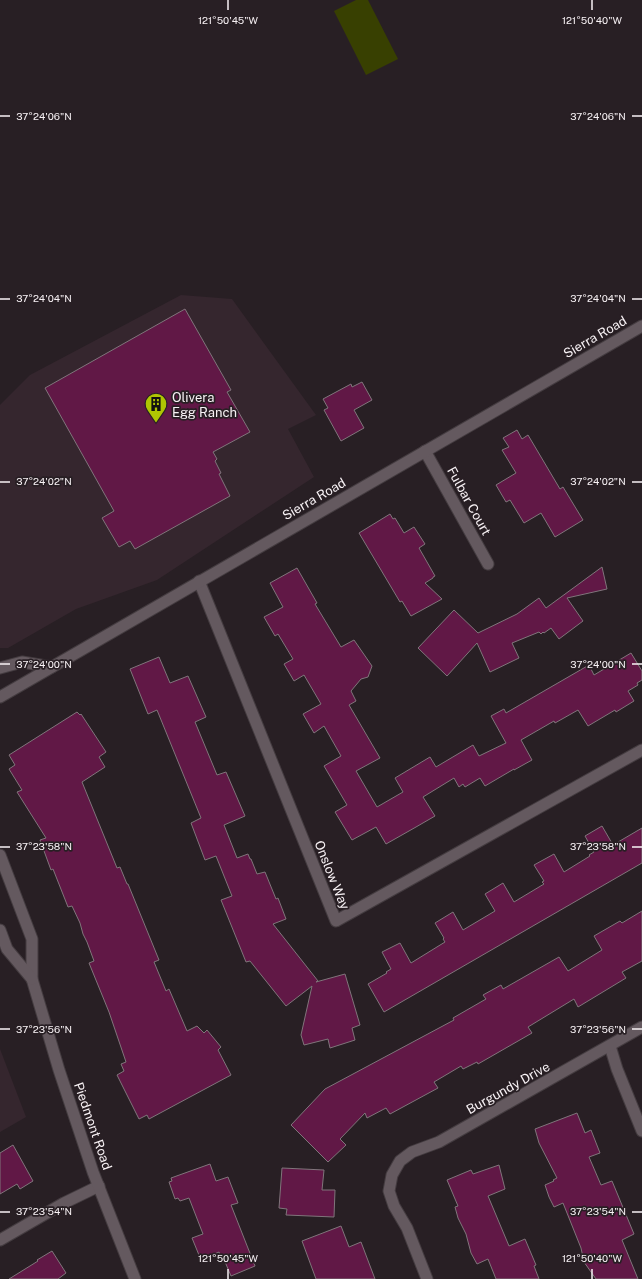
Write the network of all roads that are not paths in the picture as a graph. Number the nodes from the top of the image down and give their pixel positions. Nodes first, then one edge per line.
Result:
1 (642, 326) edge
2 (425, 452) junction
3 (488, 564) dead end
4 (198, 581) junction
5 (52, 667) junction
6 (0, 668) edge
7 (0, 697) edge
8 (642, 750) edge
9 (0, 855) edge
10 (0, 930) edge
11 (32, 979) junction
12 (642, 1027) edge
13 (610, 1046) junction
14 (642, 1131) edge
15 (99, 1186) junction
16 (0, 1240) edge
17 (135, 1279) edge
18 (427, 1279) edge

1 - 2 street, Sierra Road
2 - 3 street, Fulbar Court
2 - 4 street, Sierra Road
4 - 5 street, Sierra Road
4 - 8 street, Onslow Way
5 - 6 street
5 - 7 street, Sierra Road
9 - 11 street, Piedmont Road
10 - 11 street, Piedmont Road
11 - 15 street, Piedmont Road
12 - 13 street, Burgundy Drive
13 - 14 street
13 - 18 street, Burgundy Drive
15 - 16 street
15 - 17 street, Piedmont Road

